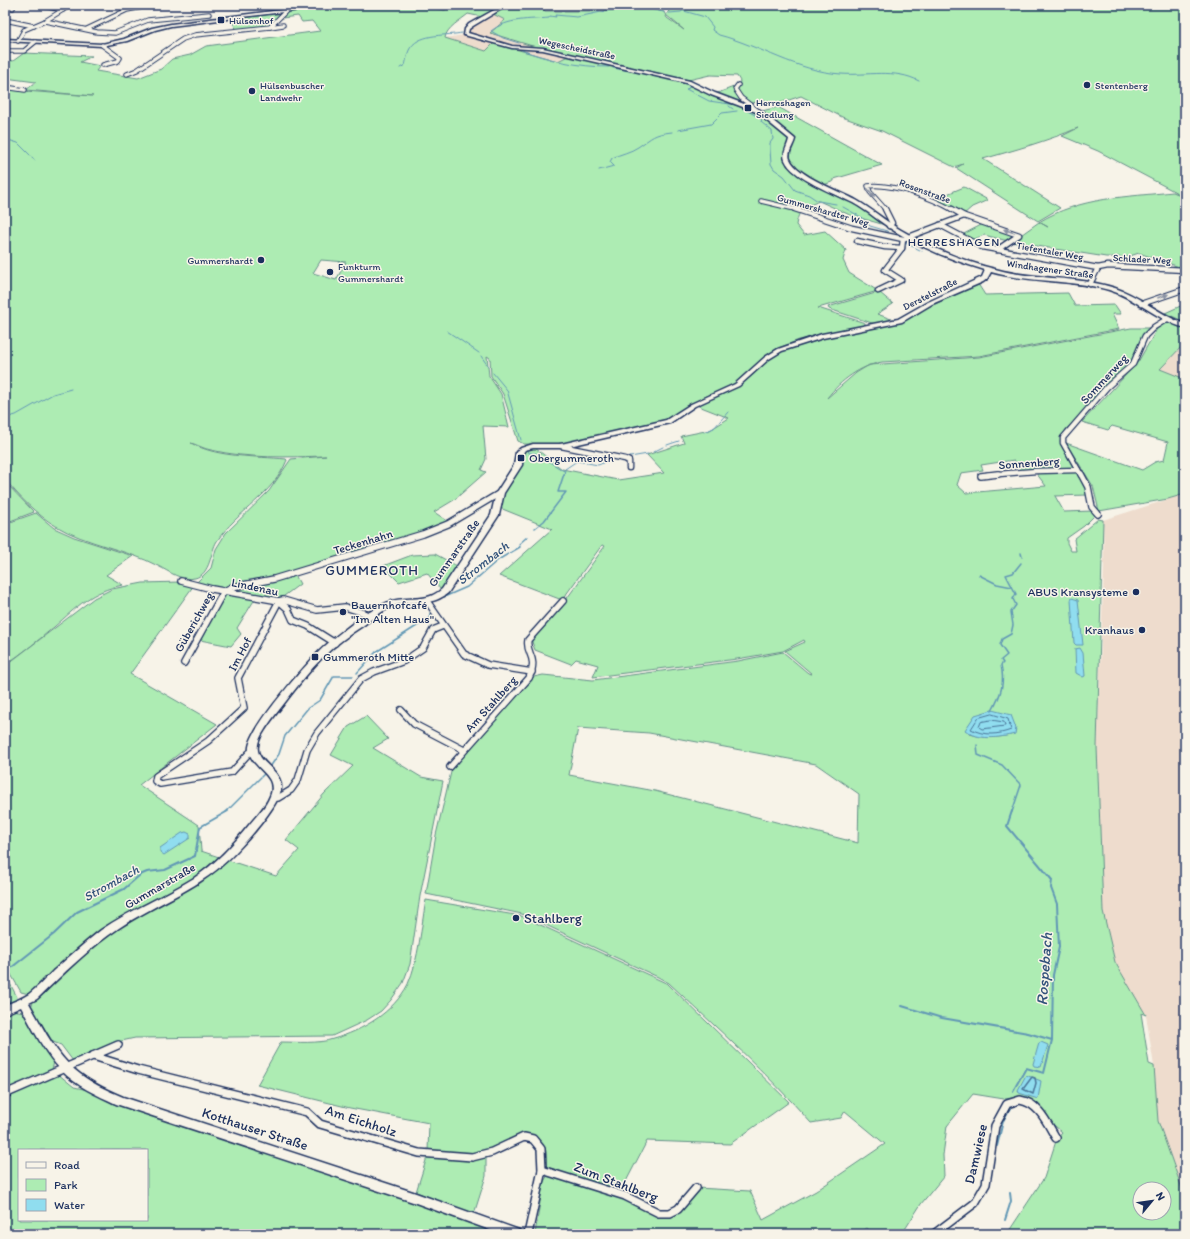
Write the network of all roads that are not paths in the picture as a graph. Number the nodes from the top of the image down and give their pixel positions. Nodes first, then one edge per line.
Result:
1 (39, 5) edge
2 (71, 5) edge
3 (153, 5) edge
4 (332, 5) edge
5 (506, 5) edge
6 (5, 6) edge
7 (48, 6) edge
8 (13, 8) dead end
9 (64, 10) junction
10 (286, 11) junction
11 (209, 14) dead end
12 (5, 20) edge
13 (45, 21) junction
14 (34, 26) junction
15 (283, 26) dead end
16 (270, 27) junction
17 (87, 29) junction
18 (5, 40) edge
19 (18, 41) junction
20 (35, 42) junction
21 (102, 45) junction
22 (5, 51) edge
23 (103, 65) dead end
24 (127, 74) dead end
25 (688, 82) joint
26 (738, 85) dead end
27 (5, 87) edge
28 (25, 90) dead end
29 (758, 111) junction
30 (761, 201) dead end
31 (964, 216) junction
32 (940, 225) junction
33 (889, 226) junction
34 (906, 238) junction
35 (857, 241) dead end
36 (902, 248) junction
37 (997, 250) junction
38 (1098, 268) junction
39 (989, 269) junction
40 (1185, 270) edge
41 (1090, 284) junction
42 (1185, 289) edge
43 (878, 291) dead end
44 (1141, 304) junction
45 (1167, 319) junction
46 (1185, 326) edge
47 (668, 422) joint
48 (1066, 433) joint
49 (561, 446) junction
50 (629, 468) dead end
51 (1078, 470) junction
52 (981, 476) dead end
53 (500, 493) junction
54 (1098, 514) dead end
55 (181, 581) dead end
56 (224, 591) junction
57 (279, 601) junction
58 (427, 601) junction
59 (563, 601) dead end
60 (373, 616) junction
61 (443, 626) junction
62 (335, 643) junction
63 (184, 663) dead end
64 (532, 672) junction
65 (401, 710) dead end
66 (464, 750) junction
67 (253, 751) junction
68 (450, 767) dead end
69 (160, 784) joint
70 (273, 798) junction
71 (23, 1002) junction
72 (5, 1010) edge
73 (118, 1045) dead end
74 (92, 1056) junction
75 (65, 1067) junction
76 (5, 1094) edge
77 (1056, 1138) dead end
78 (542, 1170) junction
79 (696, 1188) dead end
80 (515, 1234) edge
81 (528, 1234) edge
82 (934, 1234) edge

1 - 7 street
2 - 9 street
3 - 17 street
4 - 10 main road
5 - 25 main road, Wegescheidstraße
6 - 8 street
7 - 9 street
9 - 13 street
10 - 16 street
10 - 21 main road
11 - 17 street
12 - 14 street
13 - 14 street
13 - 17 street
14 - 19 street
15 - 16 street
16 - 24 street
18 - 19 main road
19 - 20 main road
20 - 21 main road
20 - 22 street
21 - 23 street
25 - 29 main road, Windhagener Straße
26 - 29 street
27 - 28 street
29 - 33 main road, Windhagener Straße
30 - 34 street, Gummershardter Weg
31 - 32 street
31 -> 33 street, Rosenstraße
37 -> 31 street, Rosenstraße
32 - 34 street
32 - 37 street, Tiefentaler Weg
33 - 34 main road, Windhagener Straße
34 - 36 street
34 - 39 main road, Windhagener Straße
35 - 36 street
36 - 43 street
37 - 38 street, Tiefentaler Weg
38 - 40 street, Schlader Weg
38 - 41 street, Tiefentaler Weg
39 - 41 main road, Windhagener Straße
39 - 47 main road, Derstelstraße
41 - 44 main road, Windhagener Straße
44 -> 42 street
44 - 45 main road, Windhagener Straße
45 - 46 main road, Windhagener Straße
45 - 48 street, Sommerweg
47 - 49 main road, Gummarstraße
48 - 51 street, Sonnenberg
49 - 50 street
49 - 53 main road, Gummarstraße
51 - 52 street, Sonnenberg
51 - 54 street, Sonnenberg
53 - 56 street, Teckenhahn
53 - 58 main road, Gummarstraße
55 - 56 street, Lindenau
56 - 57 street, Lindenau
56 - 63 street, Güberichweg
57 - 60 street
57 - 62 street, Lindenau
57 - 69 street, Im Hof
58 - 60 main road, Gummarstraße
58 - 61 street
59 - 64 street
60 - 62 main road, Gummarstraße
61 - 64 street
61 - 70 street
62 - 67 main road, Gummarstraße
64 - 66 street, Am Stahlberg
65 - 66 street, Am Stahlberg
66 - 68 street, Am Stahlberg
67 - 69 street, Gummarstraße
67 - 70 main road, Gummarstraße
70 - 71 main road, Gummarstraße
71 - 72 main road, Gummarstraße
71 - 75 main road, Kotthauser Straße
73 - 74 street
74 - 75 street
74 - 78 street, Am Eichholz
75 - 76 street
75 - 80 main road, Kotthauser Straße
77 - 82 street, Damwiese
78 - 79 street, Zum Stahlberg
78 - 81 street, Am Eichholz

